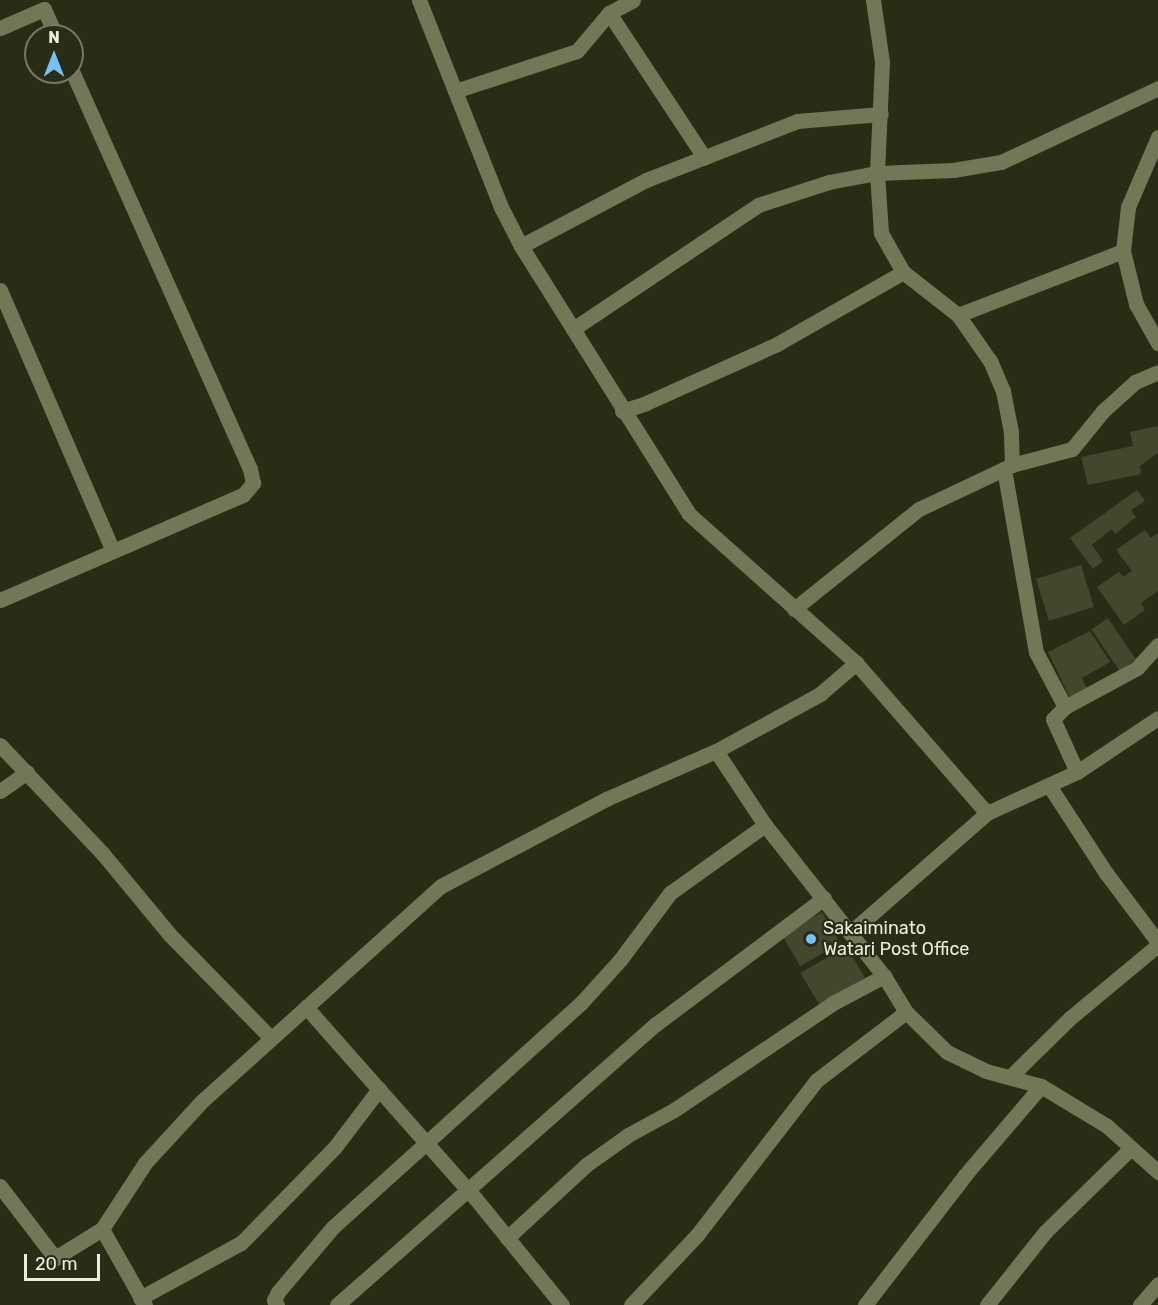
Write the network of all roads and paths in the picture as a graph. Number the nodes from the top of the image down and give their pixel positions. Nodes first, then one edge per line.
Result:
1 (419, 0) edge
2 (633, 0) edge
3 (873, 0) edge
4 (42, 5) edge
5 (609, 13) junction
6 (51, 24) edge
7 (0, 28) edge
8 (78, 84) edge
9 (1158, 88) edge
10 (455, 90) junction
11 (881, 114) junction
12 (1158, 137) edge
13 (704, 157) junction
14 (877, 173) junction
15 (521, 246) junction
16 (1123, 251) junction
17 (903, 272) junction
18 (0, 290) edge
19 (958, 315) junction
20 (573, 328) junction
21 (1158, 343) edge
22 (1158, 372) edge
23 (622, 411) junction
24 (1008, 467) junction
25 (113, 551) junction
26 (0, 600) edge
27 (794, 609) junction
28 (1158, 645) edge
29 (856, 663) junction
30 (1065, 708) junction
31 (1158, 718) edge
32 (0, 745) edge
33 (716, 751) junction
34 (27, 772) junction
35 (1077, 772) junction
36 (1050, 787) junction
37 (0, 791) edge
38 (987, 813) junction
39 (765, 825) junction
40 (824, 898) junction
41 (851, 932) junction
42 (1156, 949) edge
43 (884, 976) junction
44 (306, 1006) junction
45 (906, 1012) junction
46 (271, 1038) junction
47 (1012, 1075) junction
48 (1041, 1086) junction
49 (379, 1089) junction
50 (426, 1143) junction
51 (1131, 1148) junction
52 (1158, 1172) edge
53 (0, 1186) edge
54 (468, 1190) junction
55 (102, 1229) junction
56 (507, 1238) junction
57 (1158, 1284) edge
58 (142, 1302) edge
59 (278, 1305) edge
60 (337, 1305) edge
61 (562, 1305) edge
62 (631, 1305) edge
63 (865, 1305) edge
64 (987, 1305) edge
65 (1140, 1305) edge

1 - 10 street
2 - 5 street
3 - 11 street
4 - 6 street
4 - 7 street
5 - 10 street
5 - 13 street
8 - 25 street
9 - 14 street
10 - 15 street
11 - 13 street
11 - 14 street
12 - 16 street
13 - 15 street
14 - 17 street
14 - 20 street
15 - 20 street
16 - 19 street
16 - 21 street
17 - 19 street
17 - 23 street
18 - 25 street
19 - 24 street
20 - 23 street
22 - 24 street
23 - 27 street
24 - 27 street
24 - 30 street
25 - 26 street
27 - 29 street
28 - 30 street
29 - 33 street
29 - 38 street
30 - 35 street
31 - 35 street
32 - 34 street
33 - 39 street
33 - 44 street
34 - 37 street
34 - 46 street
35 - 36 street
36 - 38 street
36 - 42 street
38 - 41 street
39 - 40 street
39 - 50 street
40 - 41 street
40 - 54 street
41 - 43 street
42 - 47 street
43 - 45 street
43 - 56 street
44 - 46 street
44 - 49 street
45 - 47 street
45 - 62 street
46 - 55 street
47 - 48 street
48 - 51 street
48 - 63 street
49 - 50 street
49 - 58 street
50 - 54 street
50 - 59 street
51 - 52 street
51 - 64 street
53 - 55 street
54 - 56 street
54 - 60 street
55 - 58 street
56 - 61 street
57 - 65 street

